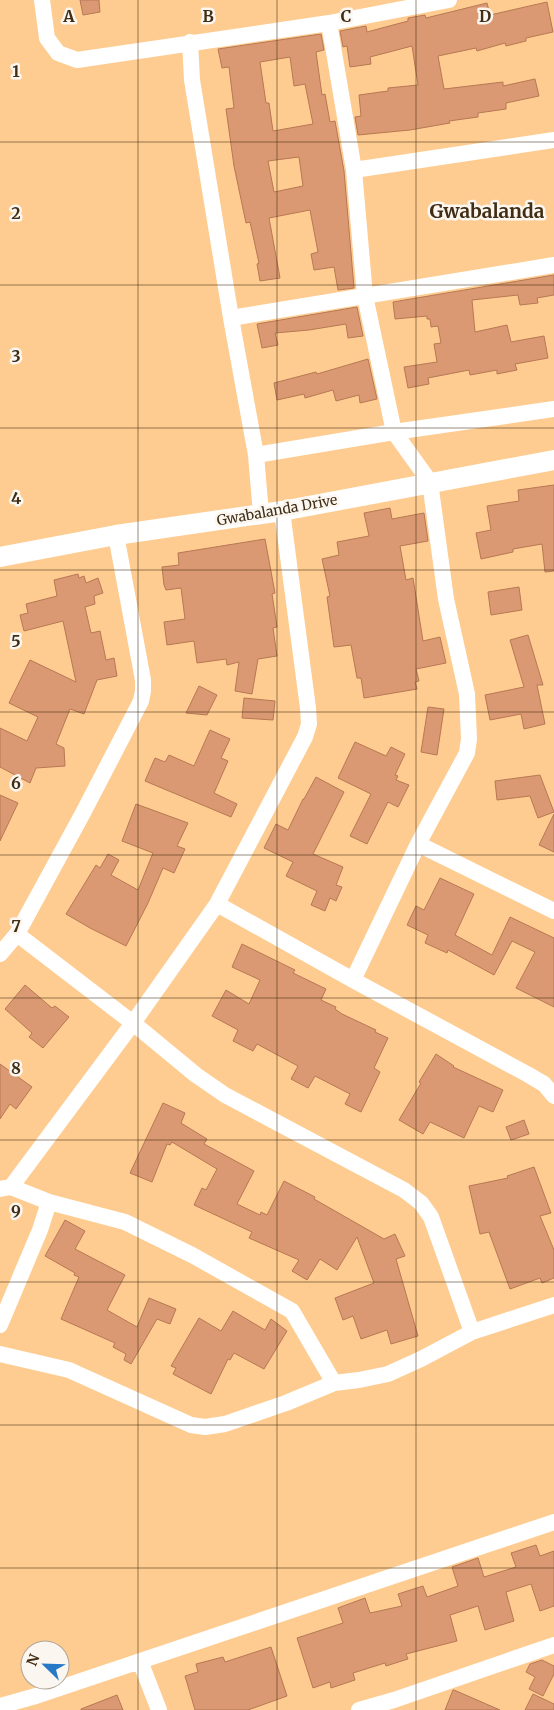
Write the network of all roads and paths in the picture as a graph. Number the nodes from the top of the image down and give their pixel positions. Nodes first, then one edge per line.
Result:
1 (42, 0) edge
2 (449, 0) edge
3 (328, 23) junction
4 (190, 42) junction
5 (554, 140) edge
6 (354, 170) junction
7 (554, 265) edge
8 (365, 296) junction
9 (231, 318) junction
10 (554, 409) edge
11 (394, 432) junction
12 (256, 455) junction
13 (554, 460) edge
14 (430, 482) junction
15 (282, 511) junction
16 (261, 514) junction
17 (116, 535) junction
18 (0, 557) edge
19 (418, 844) junction
20 (217, 904) junction
21 (554, 911) edge
22 (17, 934) junction
23 (0, 954) edge
24 (353, 980) junction
25 (133, 1022) junction
26 (554, 1096) edge
27 (5, 1188) edge
28 (49, 1202) junction
29 (554, 1305) edge
30 (0, 1325) edge
31 (472, 1332) junction
32 (0, 1354) edge
33 (334, 1383) junction
34 (554, 1522) edge
35 (554, 1645) edge
36 (140, 1661) junction
37 (38, 1703) edge
38 (396, 1705) edge
39 (0, 1706) edge
40 (159, 1710) edge
41 (359, 1710) edge

1 - 4 street
2 - 3 street
3 - 4 street
3 - 6 street
4 - 9 street
5 - 6 street
6 - 8 street
7 - 8 street
8 - 9 street
8 - 11 street
9 - 12 street
10 - 11 street
11 - 12 street
11 - 14 street
12 - 16 street
13 - 14 street, Gwabalanda Drive
14 - 15 street, Gwabalanda Drive
14 - 19 street
15 - 16 street, Gwabalanda Drive
15 - 20 street
16 - 17 street, Gwabalanda Drive
17 - 18 street, Gwabalanda Drive
17 - 22 street
19 - 21 street
19 - 24 street
20 - 24 street
20 - 25 street
22 - 23 street
22 - 25 street
24 - 26 street
25 - 27 street
25 - 31 street
27 - 28 street
28 - 30 street
28 - 33 street
29 - 31 street
31 - 33 street
32 - 33 street
34 - 36 street
35 - 38 street
36 - 37 street
36 - 40 street
37 - 39 street
38 - 41 street

